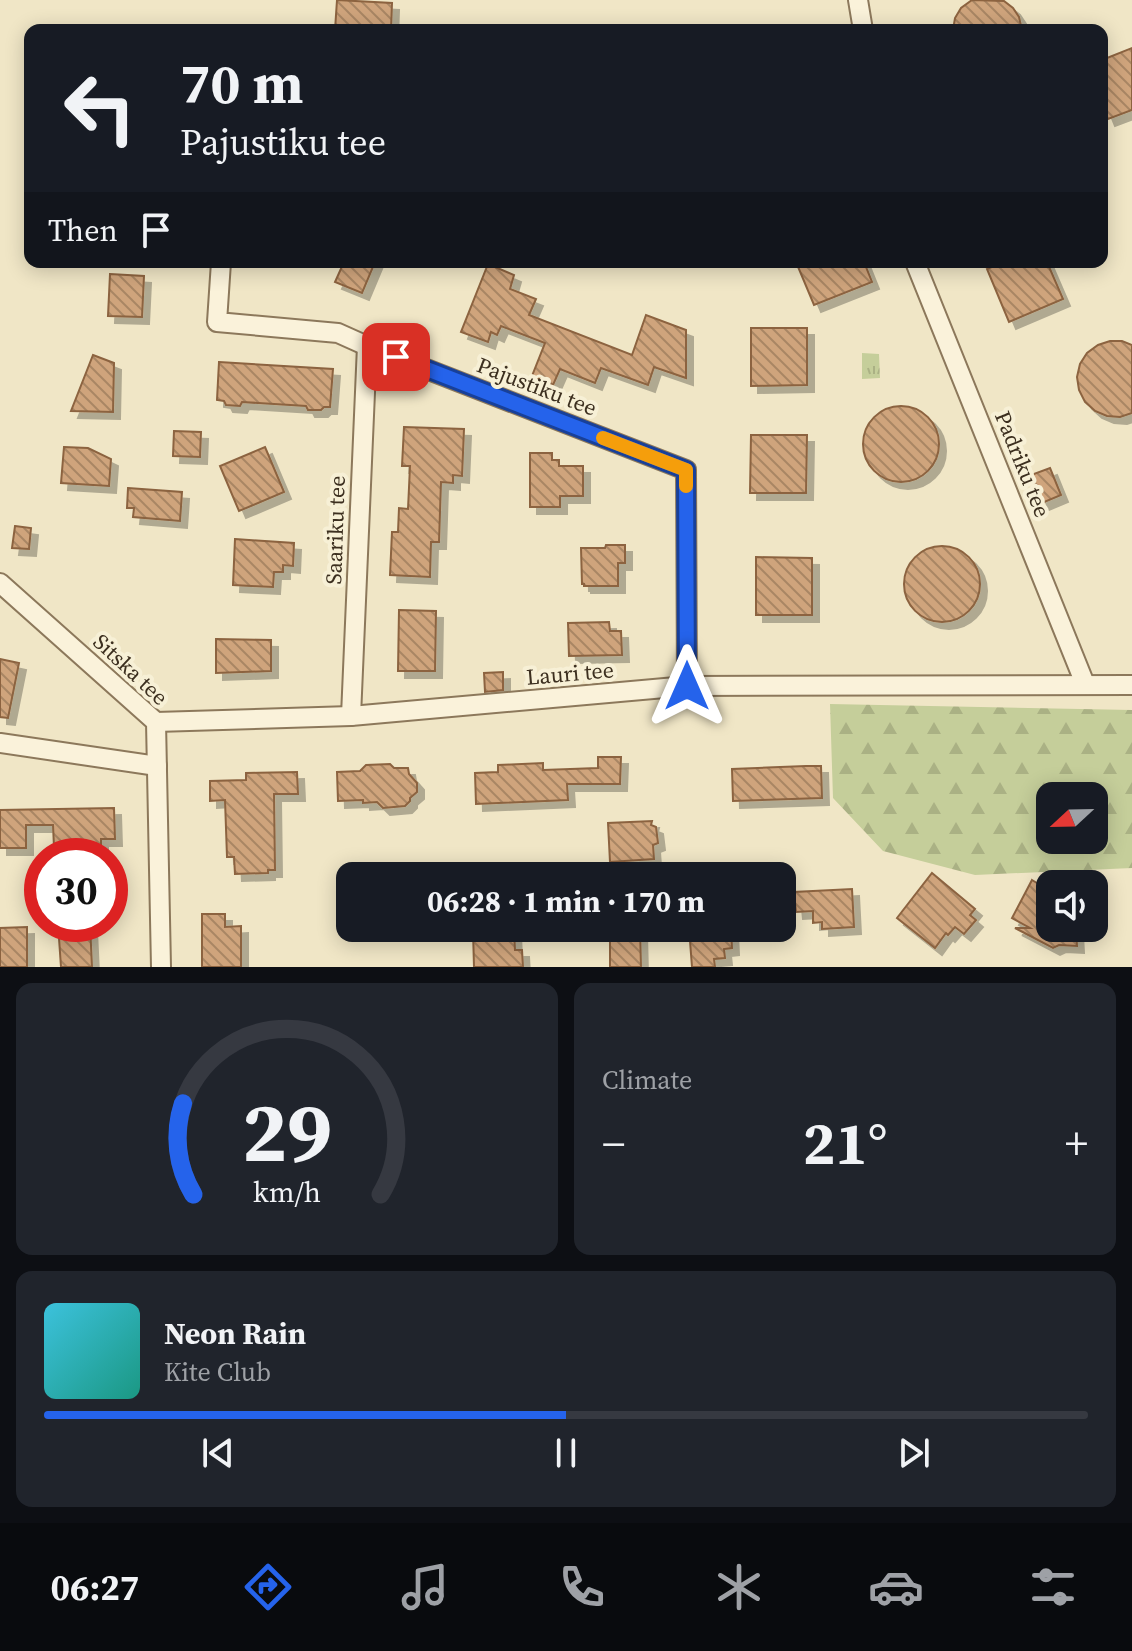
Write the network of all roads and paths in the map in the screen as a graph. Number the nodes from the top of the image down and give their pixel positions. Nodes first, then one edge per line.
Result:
1 (858, 0) edge
2 (862, 24) edge
3 (221, 268) edge
4 (917, 268) edge
5 (367, 346) junction
6 (0, 583) edge
7 (1085, 684) junction
8 (1132, 685) edge
9 (687, 686) junction
10 (351, 716) junction
11 (156, 722) junction
12 (0, 743) edge
13 (157, 766) junction
14 (161, 967) edge

1 - 2 street
3 - 5 street, Pajustiku tee
4 - 7 street, Padriku tee
5 - 9 street, Pajustiku tee
5 - 10 street, Saariku tee
6 - 11 street, Sitska tee
7 - 8 street, Lauri tee
7 - 9 street, Lauri tee
9 - 10 street, Lauri tee
10 - 11 street, Lauri tee
11 - 13 street, Sitska tee
12 - 13 street
13 - 14 street, Sitska tee

